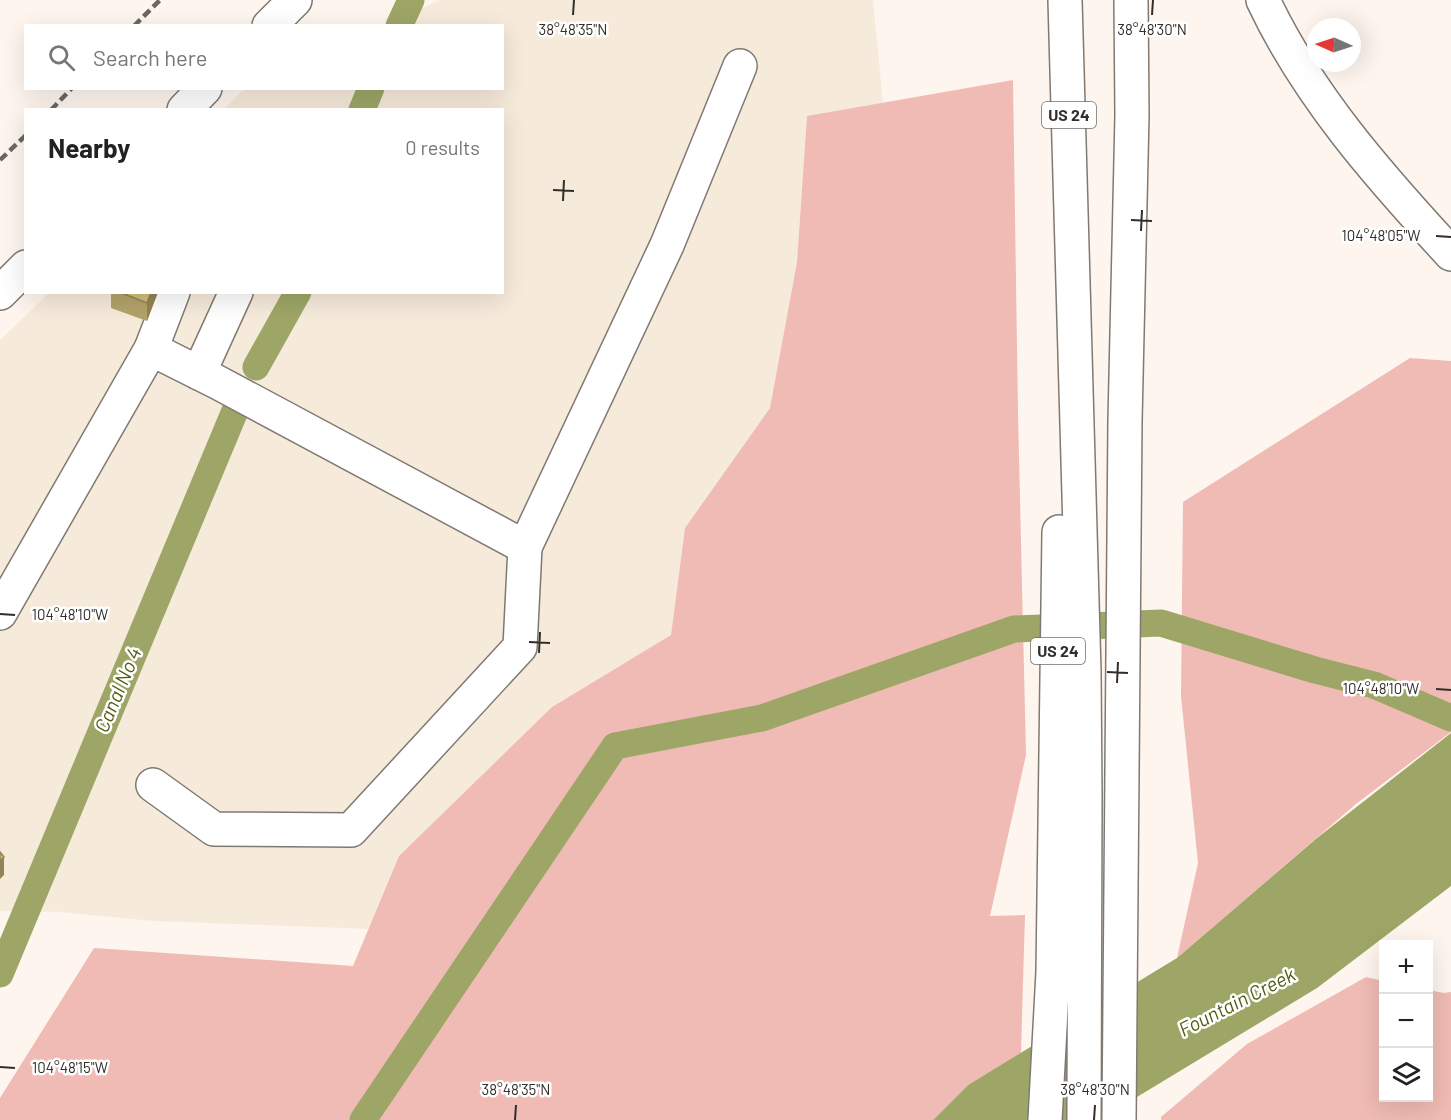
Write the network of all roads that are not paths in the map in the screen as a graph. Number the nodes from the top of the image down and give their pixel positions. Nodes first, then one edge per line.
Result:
1 (295, 0) edge
2 (1065, 0) edge
3 (1131, 0) edge
4 (1263, 0) edge
5 (271, 24) edge
6 (740, 66) dead end
7 (203, 90) edge
8 (186, 108) edge
9 (1071, 183) junction
10 (1451, 254) edge
11 (24, 269) edge
12 (0, 293) edge
13 (172, 294) edge
14 (235, 294) edge
15 (151, 349) junction
16 (199, 373) junction
17 (525, 547) junction
18 (0, 613) edge
19 (153, 785) dead end
20 (1045, 1120) edge
21 (1084, 1120) edge
22 (1119, 1120) edge

1 - 5 main road
2 - 9 main road, US 24
3 - 22 main road
4 - 10 main road
6 - 17 main road
7 - 8 main road
9 - 20 main road, US 24
9 - 21 main road
11 - 12 main road
13 - 15 main road
14 - 16 main road
15 - 16 main road
15 - 18 main road
16 - 17 main road
17 - 19 main road

